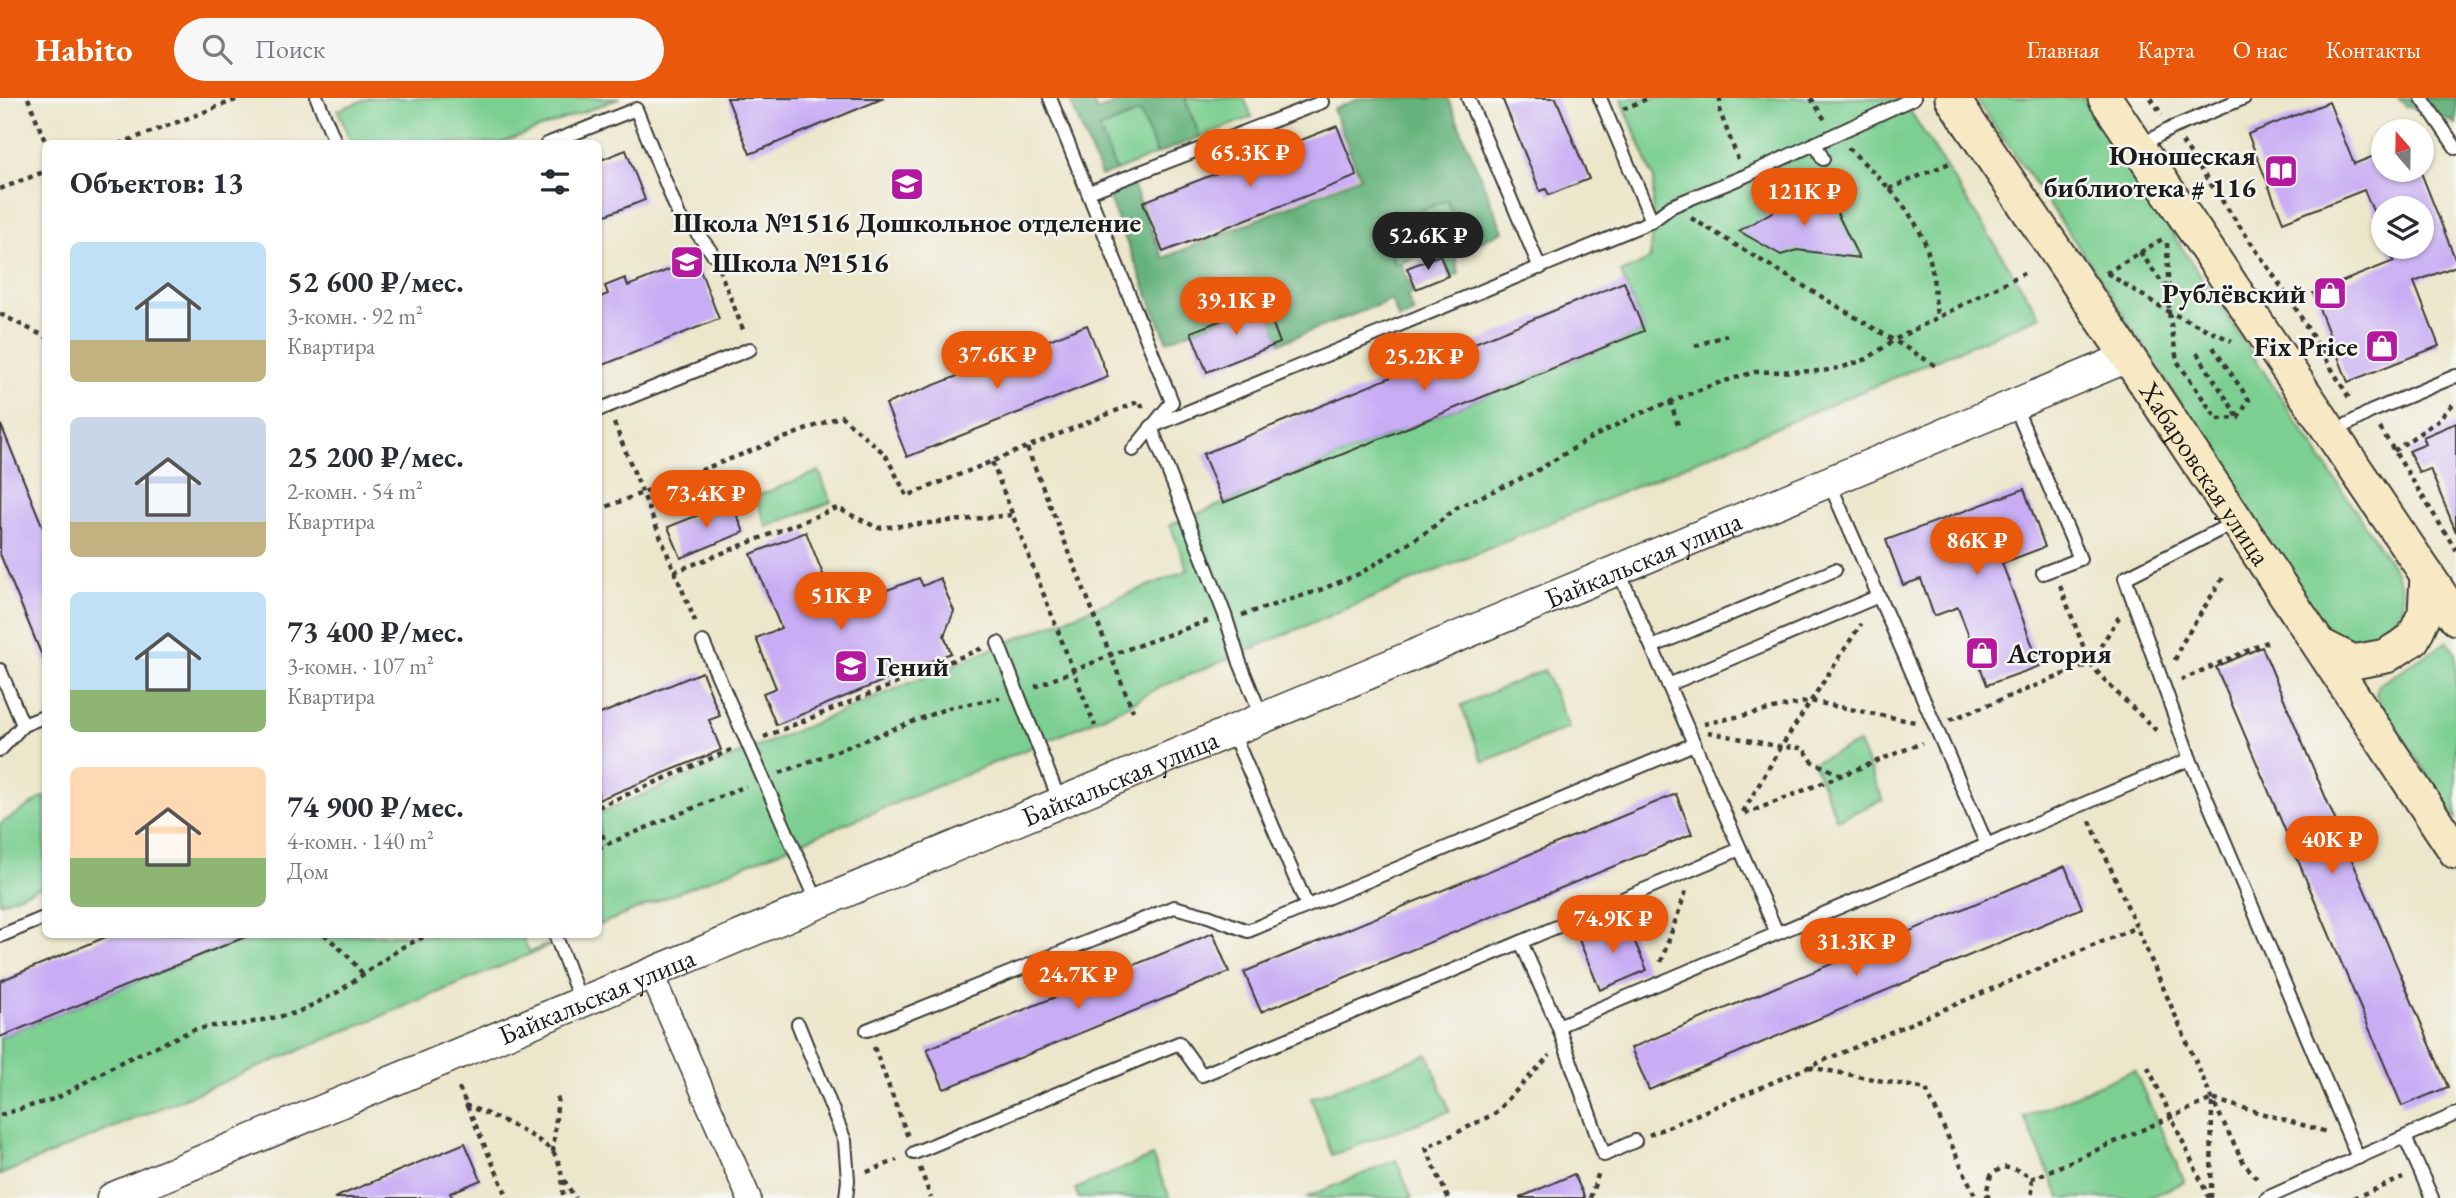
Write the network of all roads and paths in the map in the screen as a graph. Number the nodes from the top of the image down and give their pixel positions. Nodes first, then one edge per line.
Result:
1 (28, 98) edge
2 (317, 98) edge
3 (1050, 98) edge
4 (1468, 98) edge
5 (1600, 98) edge
6 (1720, 98) edge
7 (1811, 98) edge
8 (1914, 98) edge
9 (1952, 98) edge
10 (2105, 98) edge
11 (2151, 98) edge
12 (2244, 98) edge
13 (2422, 98) edge
14 (237, 99) edge
15 (1322, 102) dead end
16 (2172, 128) junction
17 (1834, 134) junction
18 (44, 140) edge
19 (129, 140) edge
20 (333, 140) edge
21 (557, 140) edge
22 (1815, 143) junction
23 (2137, 147) junction
24 (2456, 148) edge
25 (1823, 159) dead end
26 (1952, 162) dead end
27 (42, 173) edge
28 (1745, 176) junction
29 (0, 189) edge
30 (1889, 189) junction
31 (1089, 192) junction
32 (1672, 206) junction
33 (1652, 221) junction
34 (2140, 252) junction
35 (713, 254) joint
36 (1540, 268) junction
37 (2106, 272) junction
38 (2024, 273) dead end
39 (2099, 277) dead end
40 (2168, 292) junction
41 (2169, 312) junction
42 (0, 314) edge
43 (1937, 317) junction
44 (42, 335) edge
45 (1727, 335) dead end
46 (1894, 340) junction
47 (2232, 341) dead end
48 (1695, 346) dead end
49 (2213, 347) dead end
50 (750, 349) joint
51 (2197, 353) dead end
52 (2128, 357) junction
53 (1938, 367) dead end
54 (2456, 376) edge
55 (1670, 401) junction
56 (2456, 401) edge
57 (2014, 404) junction
58 (603, 408) edge
59 (2370, 412) junction
60 (2238, 418) junction
61 (1151, 427) junction
62 (1679, 428) dead end
63 (2331, 433) junction
64 (1027, 448) junction
65 (1133, 450) dead end
66 (2394, 451) junction
67 (992, 462) junction
68 (1829, 481) junction
69 (642, 494) junction
70 (602, 509) edge
71 (1013, 515) junction
72 (2238, 521) junction
73 (2456, 549) edge
74 (1618, 570) junction
75 (1835, 570) dead end
76 (2048, 571) joint
77 (674, 572) junction
78 (2427, 575) junction
79 (2224, 576) dead end
80 (1879, 596) junction
81 (2131, 596) junction
82 (1225, 615) junction
83 (2456, 618) edge
84 (704, 642) joint
85 (998, 642) joint
86 (2267, 642) dead end
87 (2320, 645) junction
88 (1652, 647) junction
89 (1111, 655) junction
90 (2090, 664) junction
91 (0, 670) edge
92 (1073, 670) junction
93 (1668, 685) junction
94 (2164, 687) junction
95 (1019, 694) junction
96 (1810, 701) junction
97 (1133, 711) dead end
98 (42, 718) edge
99 (1262, 718) junction
100 (23, 725) junction
101 (1095, 726) dead end
102 (1687, 728) junction
103 (1232, 731) junction
104 (1938, 731) junction
105 (748, 743) junction
106 (1694, 744) junction
107 (1780, 747) junction
108 (0, 750) edge
109 (2190, 759) junction
110 (1843, 776) junction
111 (764, 779) junction
112 (1060, 802) junction
113 (602, 805) edge
114 (2088, 817) dead end
115 (602, 834) edge
116 (606, 844) junction
117 (1987, 845) junction
118 (602, 846) edge
119 (1740, 849) junction
120 (2456, 852) edge
121 (1693, 870) junction
122 (818, 903) junction
123 (1307, 906) junction
124 (42, 919) edge
125 (2137, 927) junction
126 (1777, 933) junction
127 (0, 936) edge
128 (328, 938) edge
129 (421, 938) edge
130 (557, 938) edge
131 (1521, 942) junction
132 (651, 973) junction
133 (363, 974) junction
134 (1653, 986) junction
135 (581, 1002) junction
136 (798, 1024) dead end
137 (1558, 1026) junction
138 (867, 1030) joint
139 (1544, 1062) dead end
140 (1808, 1067) junction
141 (2148, 1067) dead end
142 (459, 1088) dead end
143 (558, 1094) dead end
144 (2212, 1098) junction
145 (466, 1105) junction
146 (2456, 1114) edge
147 (0, 1115) edge
148 (2171, 1117) junction
149 (2405, 1137) junction
150 (1635, 1141) joint
151 (2352, 1145) junction
152 (553, 1152) junction
153 (915, 1153) junction
154 (1604, 1155) junction
155 (2358, 1158) junction
156 (2420, 1171) junction
157 (2031, 1179) junction
158 (563, 1180) junction
159 (848, 1180) junction
160 (2269, 1197) edge
161 (112, 1198) edge
162 (508, 1198) edge
163 (563, 1198) edge
164 (575, 1198) edge
165 (749, 1198) edge
166 (846, 1198) edge
167 (931, 1198) edge
168 (1448, 1198) edge
169 (1590, 1198) edge
170 (1976, 1198) edge
171 (1989, 1198) edge
172 (2030, 1198) edge
173 (2210, 1198) edge
174 (2353, 1198) edge
175 (2432, 1198) edge

1 - 18 path
2 - 20 lane
3 - 31 lane
4 - 36 lane
5 - 33 lane
6 - 28 path
7 - 17 path
8 - 17 lane
9 - 52 main road, Хабаровская улица
10 - 23 main road
11 - 16 path
12 - 16 lane
13 - 24 lane
14 - 19 path
15 - 31 lane
16 - 23 lane
16 - 59 path
17 - 22 lane
17 - 30 path
21 - 35 lane
22 - 25 lane
22 - 28 lane
23 - 63 main road
26 - 30 path
27 - 29 path
28 - 32 lane
30 - 43 path
31 - 61 lane
32 - 33 lane
32 - 46 path
33 - 36 lane
34 - 37 path
34 - 40 path
34 - 40 path
35 - 50 path
36 - 61 lane
37 - 39 path
37 - 41 path
38 - 43 path
40 - 41 path
41 - 47 path
41 - 60 path
42 - 44 path
43 - 46 path
45 - 48 path
46 - 53 path
46 - 55 path
49 - 60 path
50 - 58 lane
51 - 60 path
52 - 57 street, Байкальская улица
52 - 72 main road, Хабаровская улица
54 - 59 lane
55 - 62 path
55 - 82 path
56 - 66 path
57 - 68 street, Байкальская улица
57 - 76 lane
58 - 69 path
59 - 63 lane
59 - 66 path
61 - 64 path
61 - 65 lane
61 - 82 lane
63 - 78 main road
64 - 67 path
64 - 89 path
66 - 73 path
67 - 69 path
67 - 71 path
68 - 74 street, Байкальская улица
68 - 80 lane
69 - 70 path
69 - 77 path
71 - 77 path
71 - 92 path
72 - 81 lane
72 - 87 main road, Хабаровская улица
74 - 88 lane
74 - 99 street, Байкальская улица
75 - 88 lane
76 - 90 path
77 - 84 path
78 - 83 main road
78 - 87 main road
79 - 94 path
80 - 93 lane
80 - 96 path
80 - 104 lane
81 - 90 path
81 - 94 lane
82 - 89 path
82 - 99 lane
84 - 105 lane
85 - 95 lane
85 - 105 path
86 - 94 path
87 - 120 main road, Хабаровская улица
88 - 93 lane
89 - 92 path
89 - 97 path
90 - 104 path
90 - 109 path
91 - 100 lane
92 - 95 path
92 - 101 path
93 - 102 lane
94 - 109 lane
95 - 111 path
95 - 112 lane
96 - 102 path
96 - 104 path
96 - 107 path
98 - 100 lane
99 - 103 street, Байкальская улица
100 - 108 lane
102 - 106 lane
102 - 107 path
103 - 112 street, Байкальская улица
103 - 123 lane
104 - 110 path
104 - 117 lane
105 - 111 lane
105 - 113 path
106 - 119 lane
106 - 123 lane
107 - 110 path
107 - 110 path
109 - 117 lane
109 - 151 lane
111 - 116 path
111 - 122 lane
112 - 122 street, Байкальская улица
114 - 125 path
115 - 116 path
116 - 118 path
117 - 126 lane
119 - 121 lane
119 - 126 lane
121 - 131 lane
121 - 134 path
122 - 132 street, Байкальская улица
123 - 138 lane
124 - 127 lane
125 - 140 path
125 - 144 path
126 - 134 lane
128 - 133 path
129 - 133 path
130 - 135 lane
131 - 137 lane
131 - 153 lane
132 - 135 street, Байкальская улица
132 - 165 street
133 - 147 path
134 - 137 lane
135 - 161 street, Байкальская улица
136 - 159 lane
137 - 154 lane
138 - 153 path
139 - 168 path
140 - 150 path
140 - 170 path
141 - 148 path
142 - 145 path
143 - 152 path
144 - 148 path
144 - 151 path
144 - 160 path
144 - 173 path
145 - 152 path
145 - 162 path
146 - 149 lane
148 - 157 path
148 - 173 path
149 - 155 lane
149 - 156 lane
150 - 154 lane
151 - 155 lane
152 - 158 path
153 - 159 path
153 - 167 path
154 - 169 path
155 - 160 lane
156 - 174 path
156 - 175 lane
157 - 171 path
157 - 172 path
158 - 163 path
158 - 164 path
159 - 166 lane

